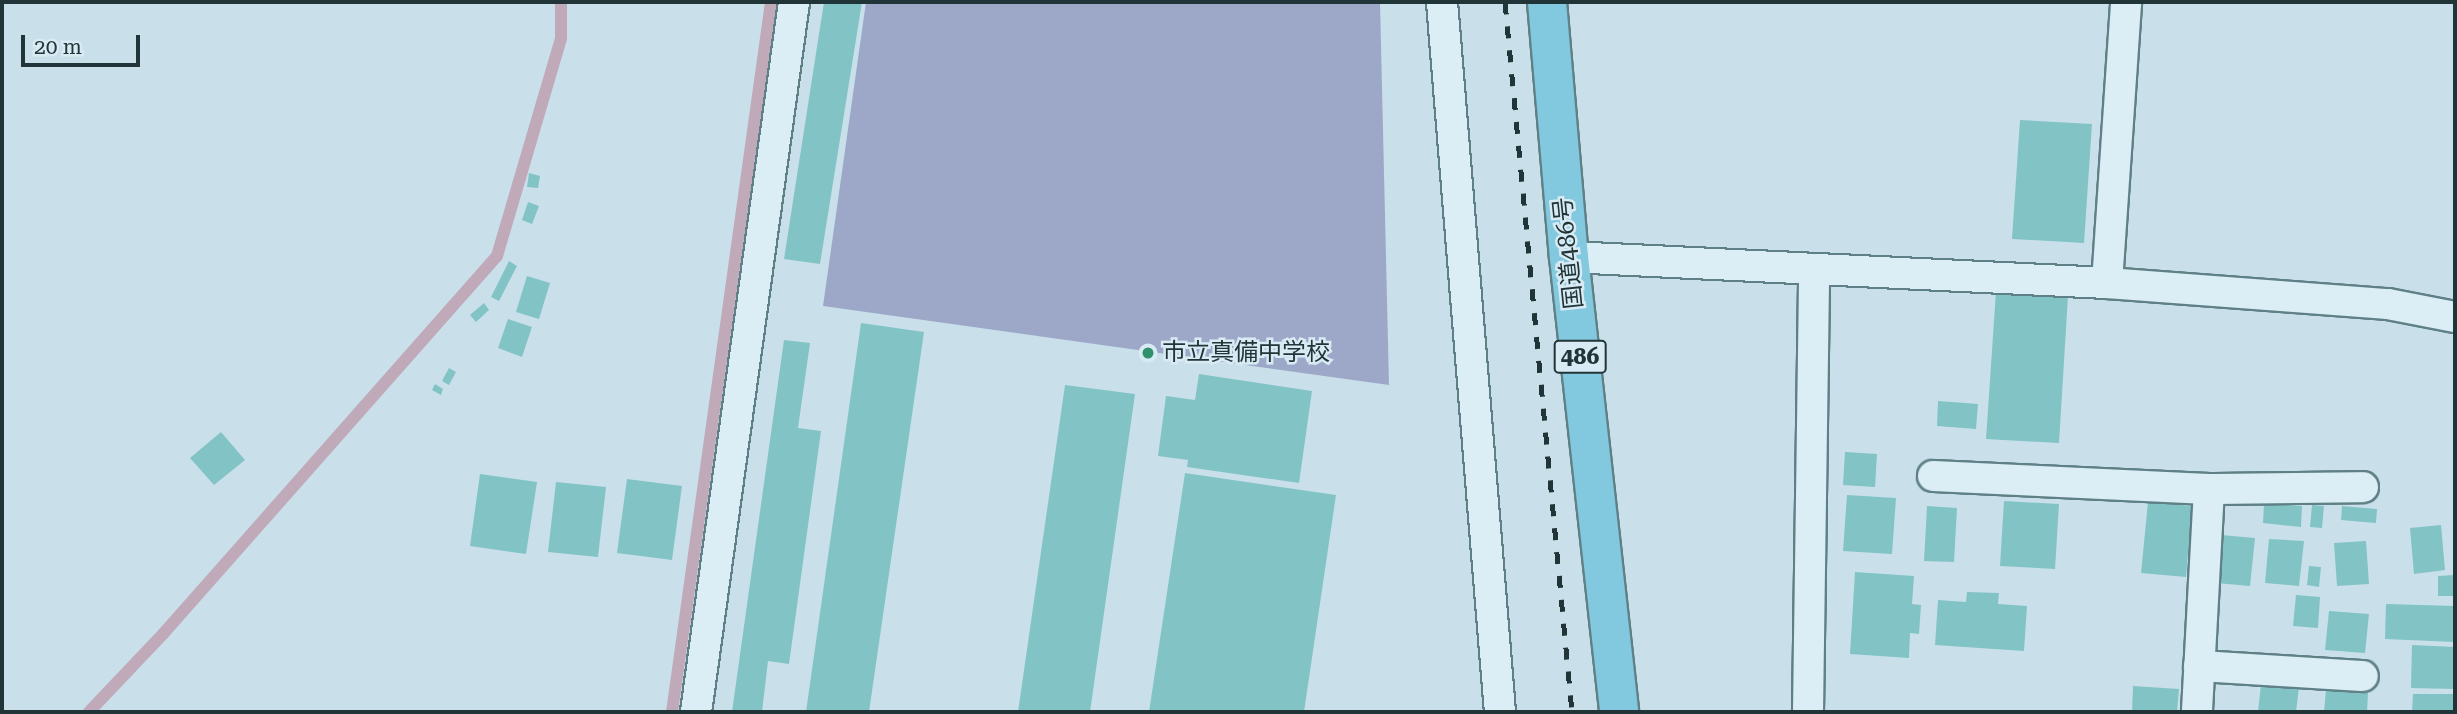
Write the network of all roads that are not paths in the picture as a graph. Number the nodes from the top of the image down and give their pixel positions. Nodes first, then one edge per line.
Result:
1 (794, 2) edge
2 (1442, 2) edge
3 (1546, 2) edge
4 (2126, 2) edge
5 (1569, 257) junction
6 (1814, 269) junction
7 (2107, 283) junction
8 (2455, 317) edge
9 (1933, 476) dead end
10 (2363, 486) dead end
11 (2209, 489) junction
12 (2199, 666) junction
13 (2363, 676) dead end
14 (696, 712) edge
15 (1500, 712) edge
16 (1619, 712) edge
17 (1808, 712) edge
18 (2197, 712) edge

1 - 14 street
2 - 15 street
3 - 5 highway, 国道486号 / 486
4 - 7 street
5 - 6 street
5 - 16 highway, 国道486号 / 486
6 - 7 street
6 - 17 street
7 - 8 street
9 - 11 street
10 - 11 street
11 - 12 street
12 - 13 street
12 - 18 street

